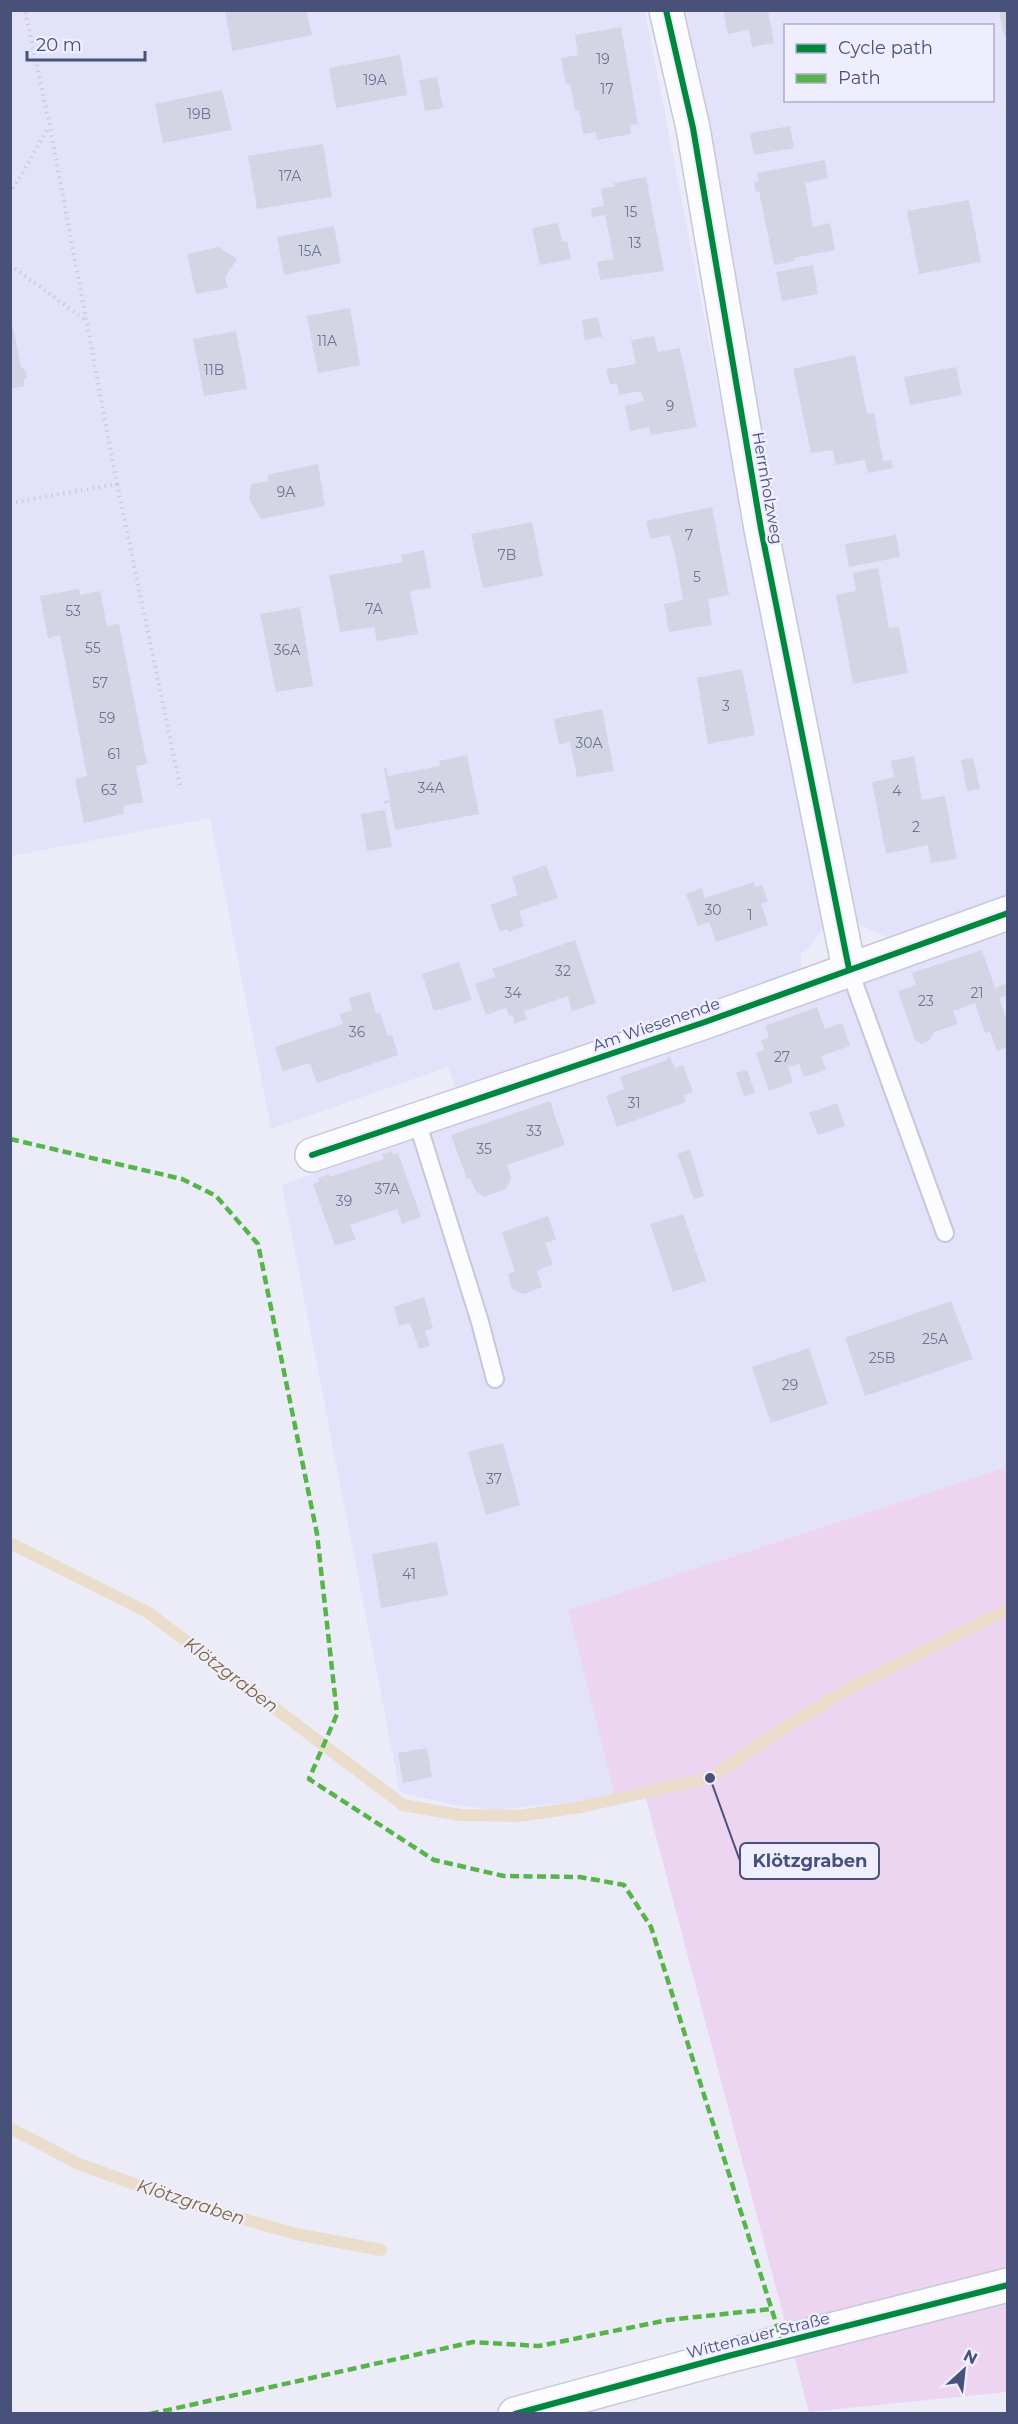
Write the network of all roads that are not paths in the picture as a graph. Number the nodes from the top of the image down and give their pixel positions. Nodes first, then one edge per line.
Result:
1 (666, 10) edge
2 (1008, 913) edge
3 (849, 969) junction
4 (416, 1118) junction
5 (312, 1155) dead end
6 (945, 1233) dead end
7 (495, 1379) dead end
8 (1008, 2285) edge
9 (515, 2414) edge

1 - 3 street, Herrnholzweg
2 - 3 street, Am Wiesenende
3 - 4 street, Am Wiesenende
3 - 6 lane
4 - 5 street, Am Wiesenende
4 - 7 lane
8 - 9 street, Wittenauer Straße

